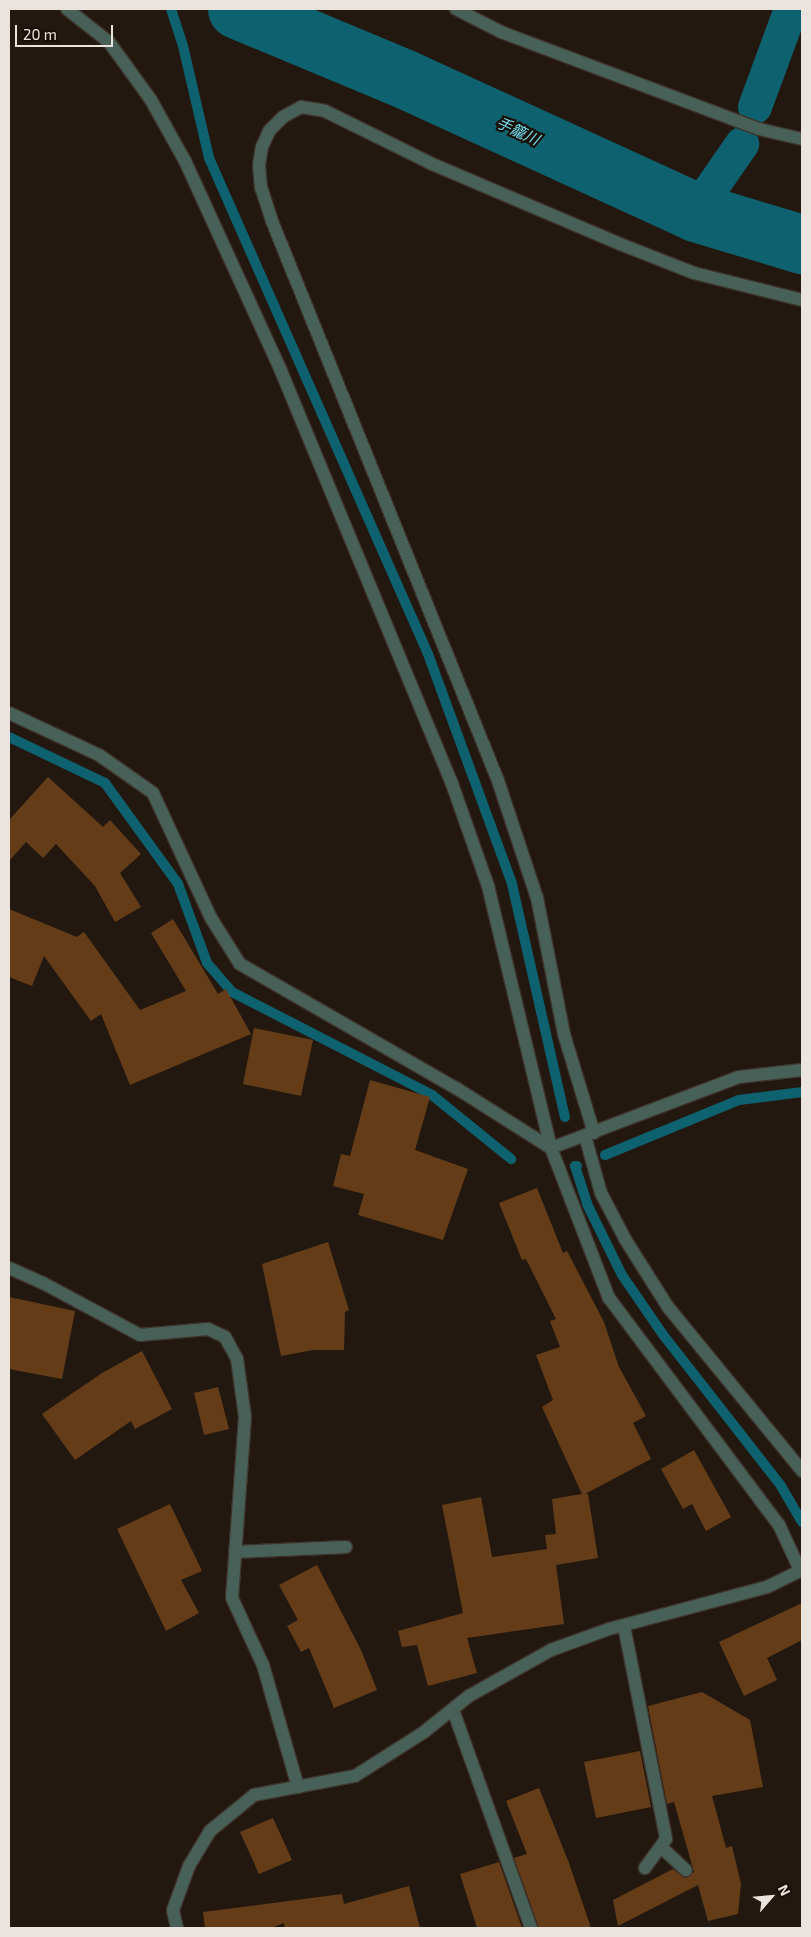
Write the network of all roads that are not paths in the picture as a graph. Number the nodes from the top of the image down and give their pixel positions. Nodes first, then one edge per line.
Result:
1 (67, 9) edge
2 (456, 9) edge
3 (802, 139) edge
4 (802, 300) edge
5 (9, 713) edge
6 (802, 1070) edge
7 (589, 1134) junction
8 (551, 1148) junction
9 (9, 1268) edge
10 (802, 1471) edge
11 (346, 1547) dead end
12 (235, 1552) junction
13 (801, 1570) edge
14 (624, 1626) junction
15 (453, 1710) junction
16 (298, 1787) junction
17 (661, 1847) junction
18 (645, 1868) dead end
19 (686, 1870) dead end
20 (177, 1928) edge
21 (531, 1928) edge

1 - 8 street
2 - 3 street
4 - 7 street
5 - 8 street
6 - 7 street
7 - 8 street
7 - 10 street
8 - 13 street
9 - 12 street
11 - 12 street
12 - 16 street
13 - 14 street
14 - 15 street
14 - 17 street
15 - 16 street
15 - 21 street
16 - 20 street
17 - 18 street
17 - 19 street

